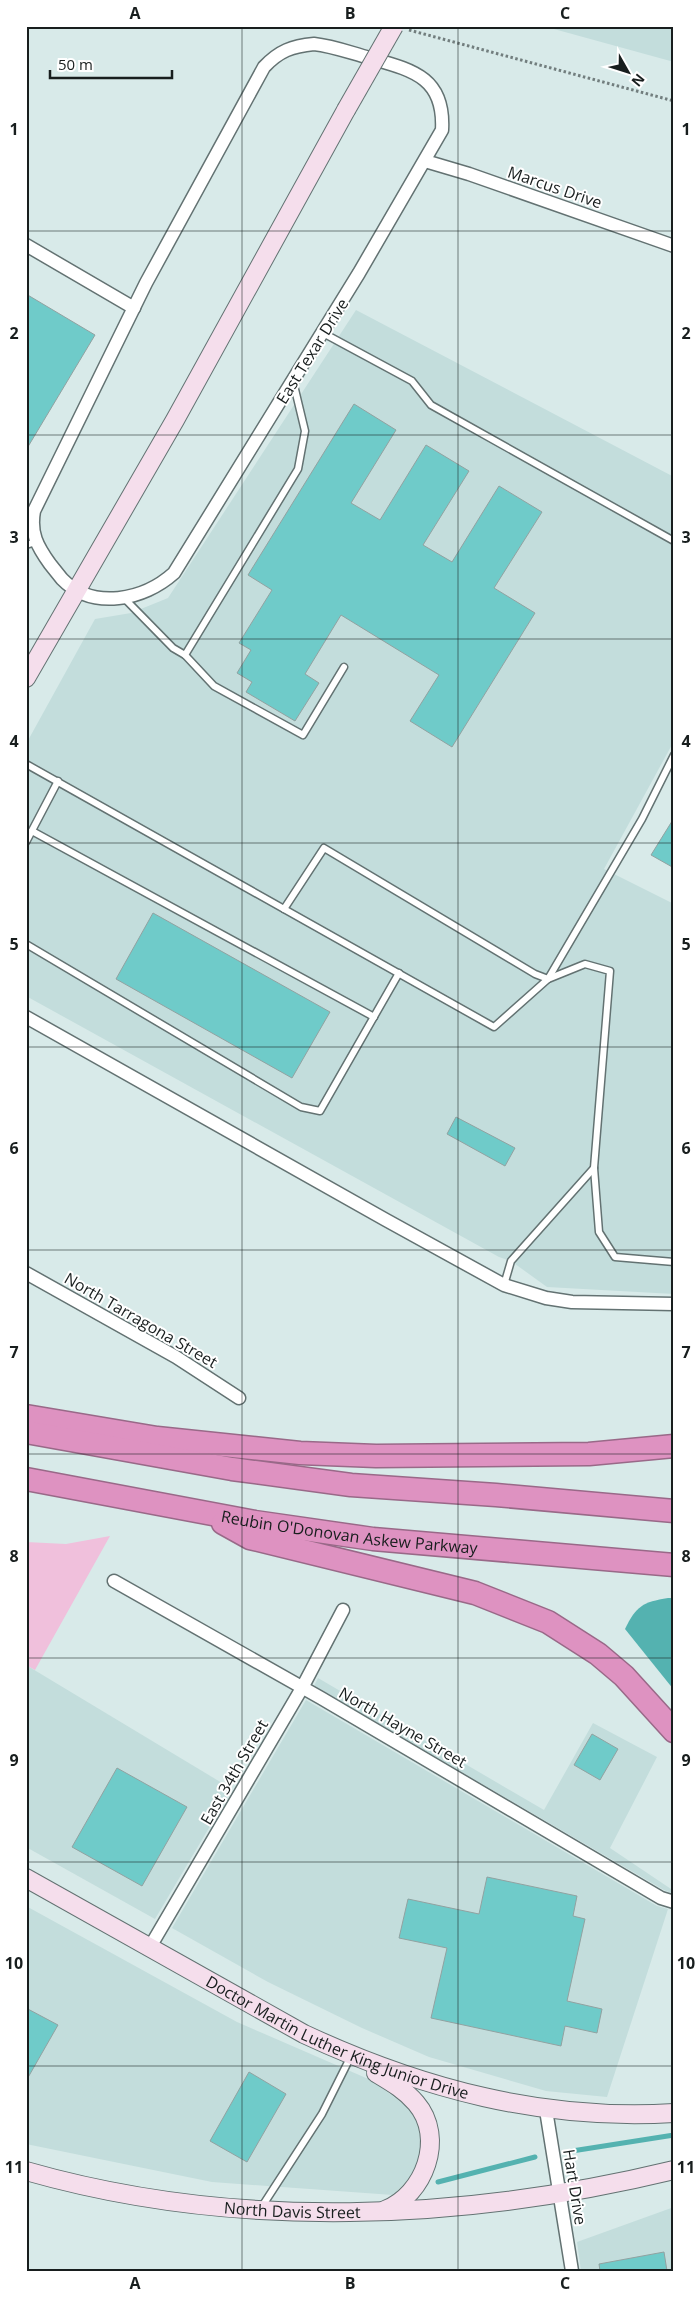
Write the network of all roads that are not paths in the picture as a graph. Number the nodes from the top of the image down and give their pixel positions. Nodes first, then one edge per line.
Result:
1 (400, 28) edge
2 (425, 160) junction
3 (26, 245) edge
4 (674, 246) edge
5 (134, 308) junction
6 (323, 333) junction
7 (293, 380) junction
8 (674, 541) edge
9 (31, 544) edge
10 (77, 590) junction
11 (124, 598) junction
12 (185, 655) junction
13 (344, 667) dead end
14 (26, 678) edge
15 (674, 755) edge
16 (26, 764) edge
17 (58, 781) junction
18 (32, 830) junction
19 (26, 842) edge
20 (284, 909) junction
21 (26, 944) edge
22 (398, 973) junction
23 (548, 979) junction
24 (374, 1016) junction
25 (26, 1017) edge
26 (594, 1168) junction
27 (674, 1262) edge
28 (26, 1273) edge
29 (504, 1285) junction
30 (674, 1304) edge
31 (239, 1398) dead end
32 (26, 1416) edge
33 (26, 1432) edge
34 (674, 1446) edge
35 (26, 1479) edge
36 (674, 1511) edge
37 (202, 1512) junction
38 (674, 1565) edge
39 (114, 1582) dead end
40 (343, 1610) dead end
41 (302, 1688) junction
42 (674, 1731) edge
43 (26, 1878) edge
44 (674, 1902) edge
45 (150, 1948) junction
46 (351, 2056) junction
47 (546, 2110) junction
48 (674, 2113) edge
49 (674, 2170) edge
50 (26, 2171) edge
51 (560, 2194) junction
52 (261, 2209) junction
53 (380, 2211) junction
54 (572, 2271) edge

1 - 10 main road, bridge
2 - 4 street, Marcus Drive
2 - 5 street, East Texar Drive
2 - 6 street, East Texar Drive
3 - 5 street
5 - 9 street, East Texar Drive
6 - 7 street, East Texar Drive
6 - 8 lane
7 - 11 street, East Texar Drive
7 - 12 lane
9 - 10 street, East Texar Drive
10 - 11 street, East Texar Drive
10 - 14 main road
11 - 12 lane
12 - 13 lane
15 - 23 lane
16 - 17 lane
17 - 18 lane
17 - 20 lane
18 - 19 lane
18 - 24 lane
20 - 22 lane
20 - 23 lane
21 - 24 lane
22 - 23 lane
22 - 24 lane
23 - 26 lane
25 - 29 street
26 - 27 lane
26 - 29 lane
28 - 31 street, North Tarragona Street
29 - 30 street
32 - 34 highway
33 - 36 highway
35 - 37 highway, Reubin O'Donovan Askew Parkway
37 - 38 highway, Reubin O'Donovan Askew Parkway
37 - 42 highway
39 - 41 street, North Hayne Street
40 - 41 street, East 34th Street
41 - 44 street, North Hayne Street
41 - 45 street, East 34th Street
43 - 45 main road, Doctor Martin Luther King Junior Drive
45 - 46 main road, Doctor Martin Luther King Junior Drive
46 - 47 main road, Doctor Martin Luther King Junior Drive
46 - 52 lane
46 - 53 main road
47 - 48 main road, Doctor Martin Luther King Junior Drive
47 - 51 street, Hart Drive
49 - 51 main road, North Davis Street
50 - 52 main road, North Davis Street
51 - 53 main road, North Davis Street
51 - 54 street, Hart Drive
52 - 53 main road, North Davis Street

